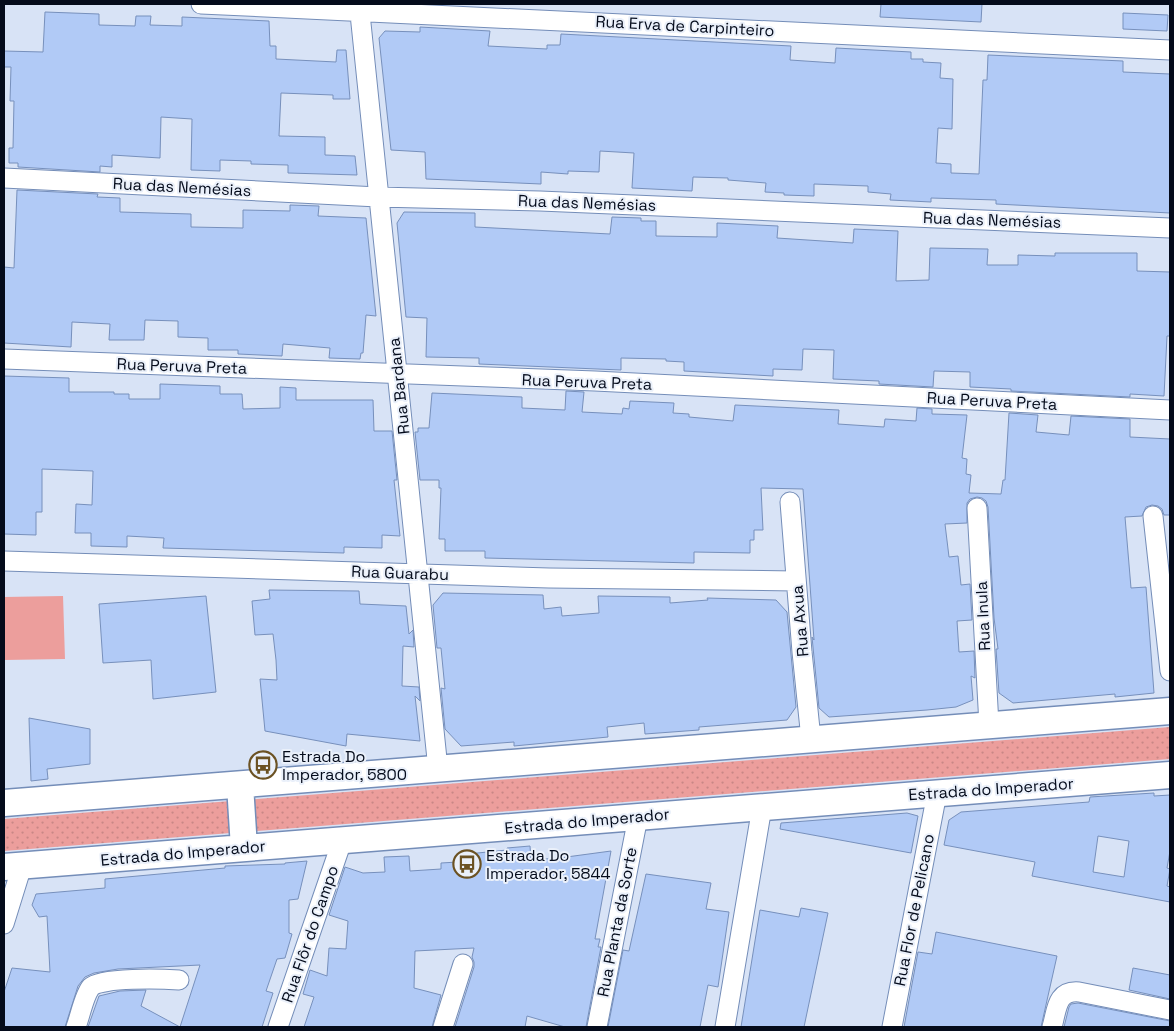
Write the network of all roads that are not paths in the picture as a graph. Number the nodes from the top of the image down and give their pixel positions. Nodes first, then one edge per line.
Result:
1 (200, 4) edge
2 (359, 7) edge
3 (1170, 50) edge
4 (4, 178) edge
5 (378, 197) junction
6 (1170, 228) edge
7 (4, 359) edge
8 (398, 374) junction
9 (1170, 410) edge
10 (790, 502) dead end
11 (977, 508) dead end
12 (1153, 516) dead end
13 (4, 561) edge
14 (419, 573) junction
15 (796, 582) junction
16 (1170, 671) edge
17 (1170, 711) edge
18 (989, 725) junction
19 (811, 739) junction
20 (438, 769) junction
21 (1170, 775) edge
22 (240, 785) junction
23 (937, 794) junction
24 (4, 803) edge
25 (762, 807) junction
26 (638, 817) junction
27 (342, 841) junction
28 (244, 848) junction
29 (13, 867) edge
30 (4, 924) edge
31 (463, 964) dead end
32 (179, 980) dead end
33 (1170, 1010) edge
34 (76, 1027) edge
35 (278, 1027) edge
36 (443, 1027) edge
37 (597, 1027) edge
38 (725, 1027) edge
39 (892, 1027) edge
40 (1052, 1027) edge

1 - 2 street, Rua Erva de Carpinteiro
2 - 3 street, Rua Erva de Carpinteiro
2 - 5 street, Rua Bardana
4 - 5 street, Rua das Nemésias
5 - 6 street, Rua das Nemésias
5 - 8 street, Rua Bardana
7 - 8 street, Rua Peruva Preta
8 - 9 street, Rua Peruva Preta
8 - 14 street, Rua Bardana
10 - 15 street, Rua Axua
11 - 18 street, Rua Inula
12 - 16 street
13 - 14 street, Rua Guarabu
14 - 15 street, Rua Guarabu
14 - 20 street, Rua Bardana
15 - 19 street, Rua Axua
17 - 18 main road
18 - 19 main road
19 - 20 main road
20 - 22 main road
21 - 23 main road, Estrada do Imperador
22 - 24 main road
22 - 28 main road
23 - 25 main road, Estrada do Imperador
23 - 39 street, Rua Flor de Pelicano
25 - 26 main road, Estrada do Imperador
25 - 38 street
26 - 27 main road, Estrada do Imperador
26 - 37 street, Rua Planta da Sorte
27 - 28 main road, Estrada do Imperador
27 - 35 street, Rua Flôr do Campo
28 - 29 main road, Estrada do Imperador
29 - 30 street
31 - 36 street
32 - 34 street
33 - 40 street

